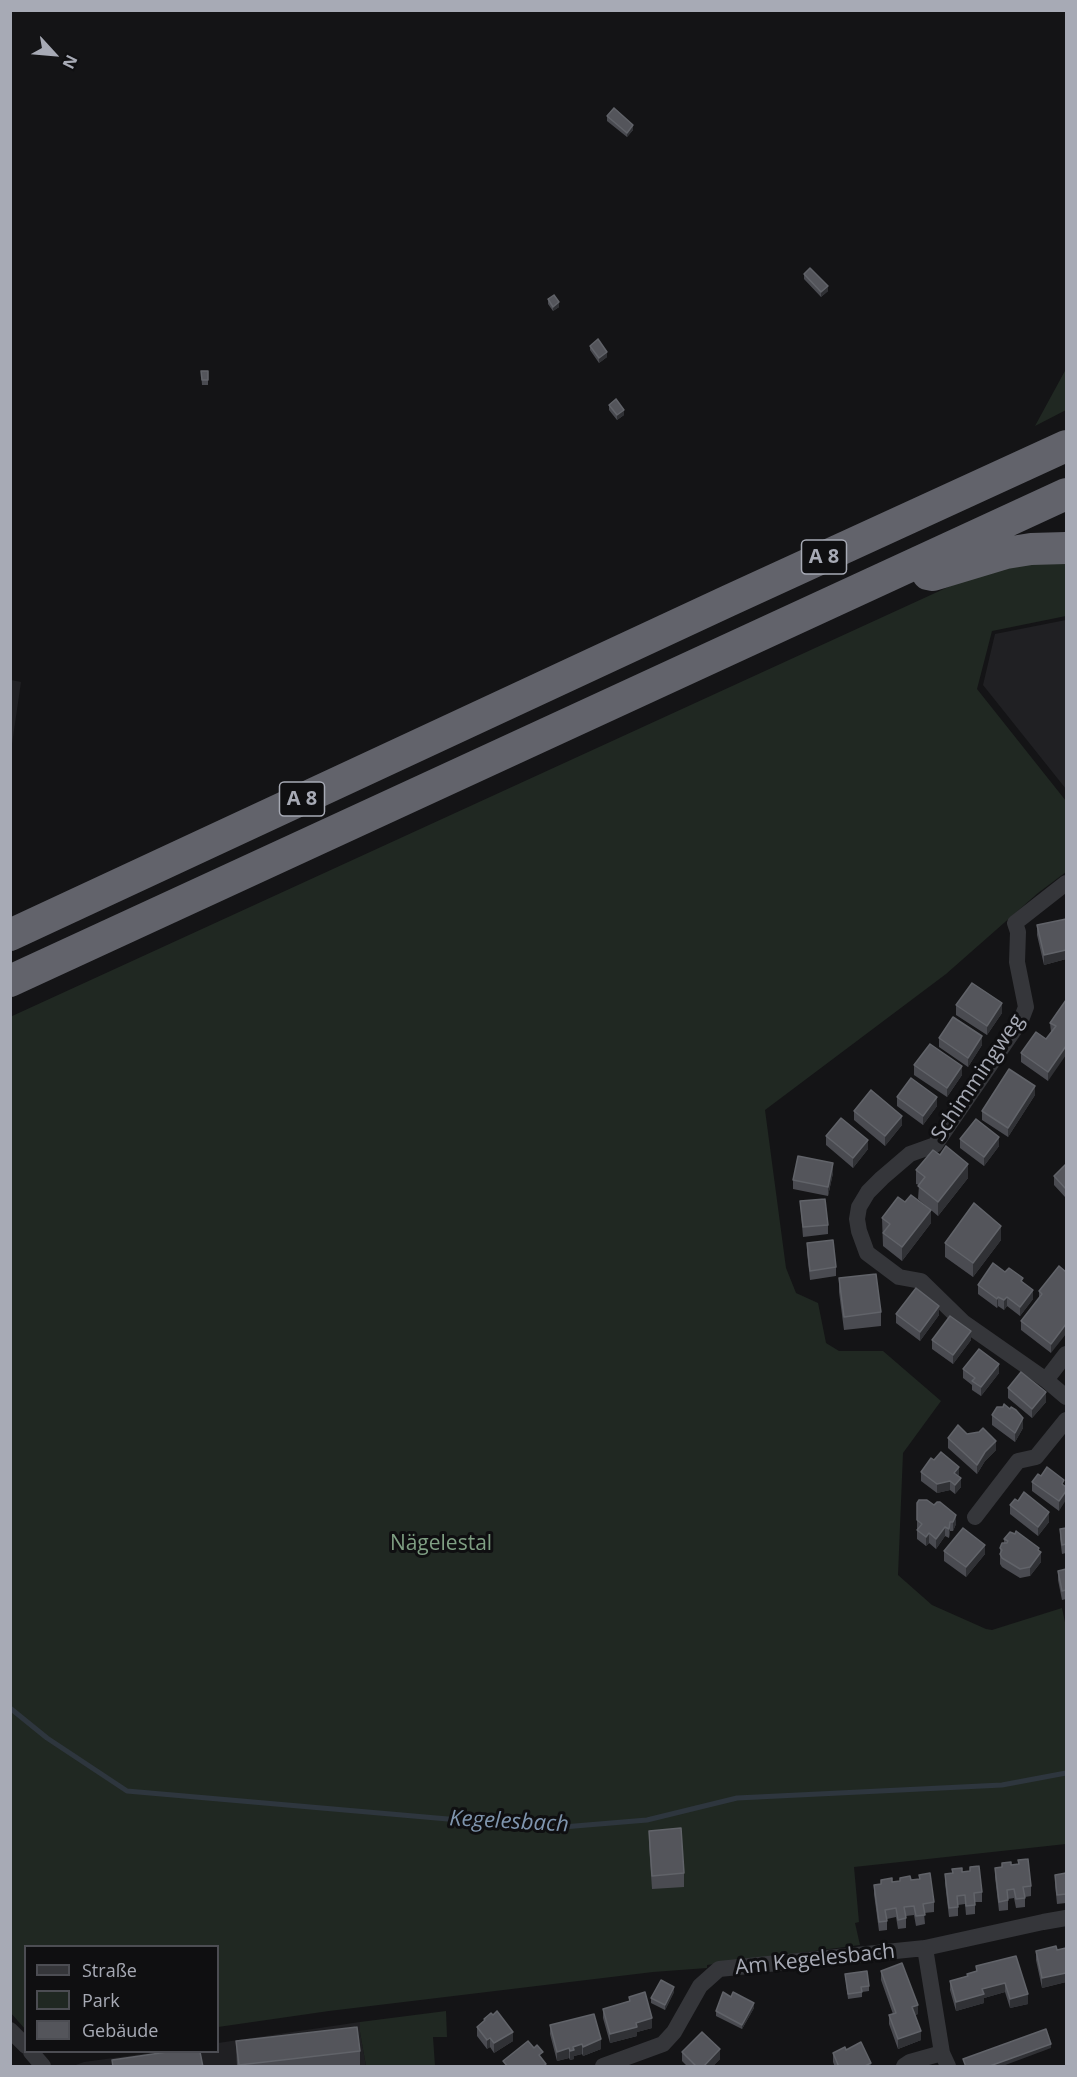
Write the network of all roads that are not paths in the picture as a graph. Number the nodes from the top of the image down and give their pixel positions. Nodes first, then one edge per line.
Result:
1 (1063, 445) edge
2 (1066, 494) edge
3 (1066, 548) edge
4 (907, 567) junction
5 (1066, 884) edge
6 (10, 935) edge
7 (10, 981) edge
8 (1066, 1354) edge
9 (1046, 1380) junction
10 (1066, 1397) edge
11 (1066, 1420) edge
12 (975, 1517) dead end
13 (1066, 1918) edge
14 (925, 1948) junction
15 (10, 2030) edge
16 (24, 2044) edge
17 (32, 2053) edge
18 (945, 2060) edge
19 (44, 2067) edge
20 (603, 2067) edge
21 (904, 2067) edge

1 - 6 highway, A 8
2 - 4 highway, A 8
3 - 4 highway
4 - 7 highway, A 8
5 - 9 street, Schimmingweg
8 - 9 street
9 - 10 street, Schimmingweg
11 - 12 street
13 - 14 street, Am Kegelesbach
14 - 18 street
14 - 20 street, Am Kegelesbach
15 - 16 street
17 - 19 street
18 - 21 street

